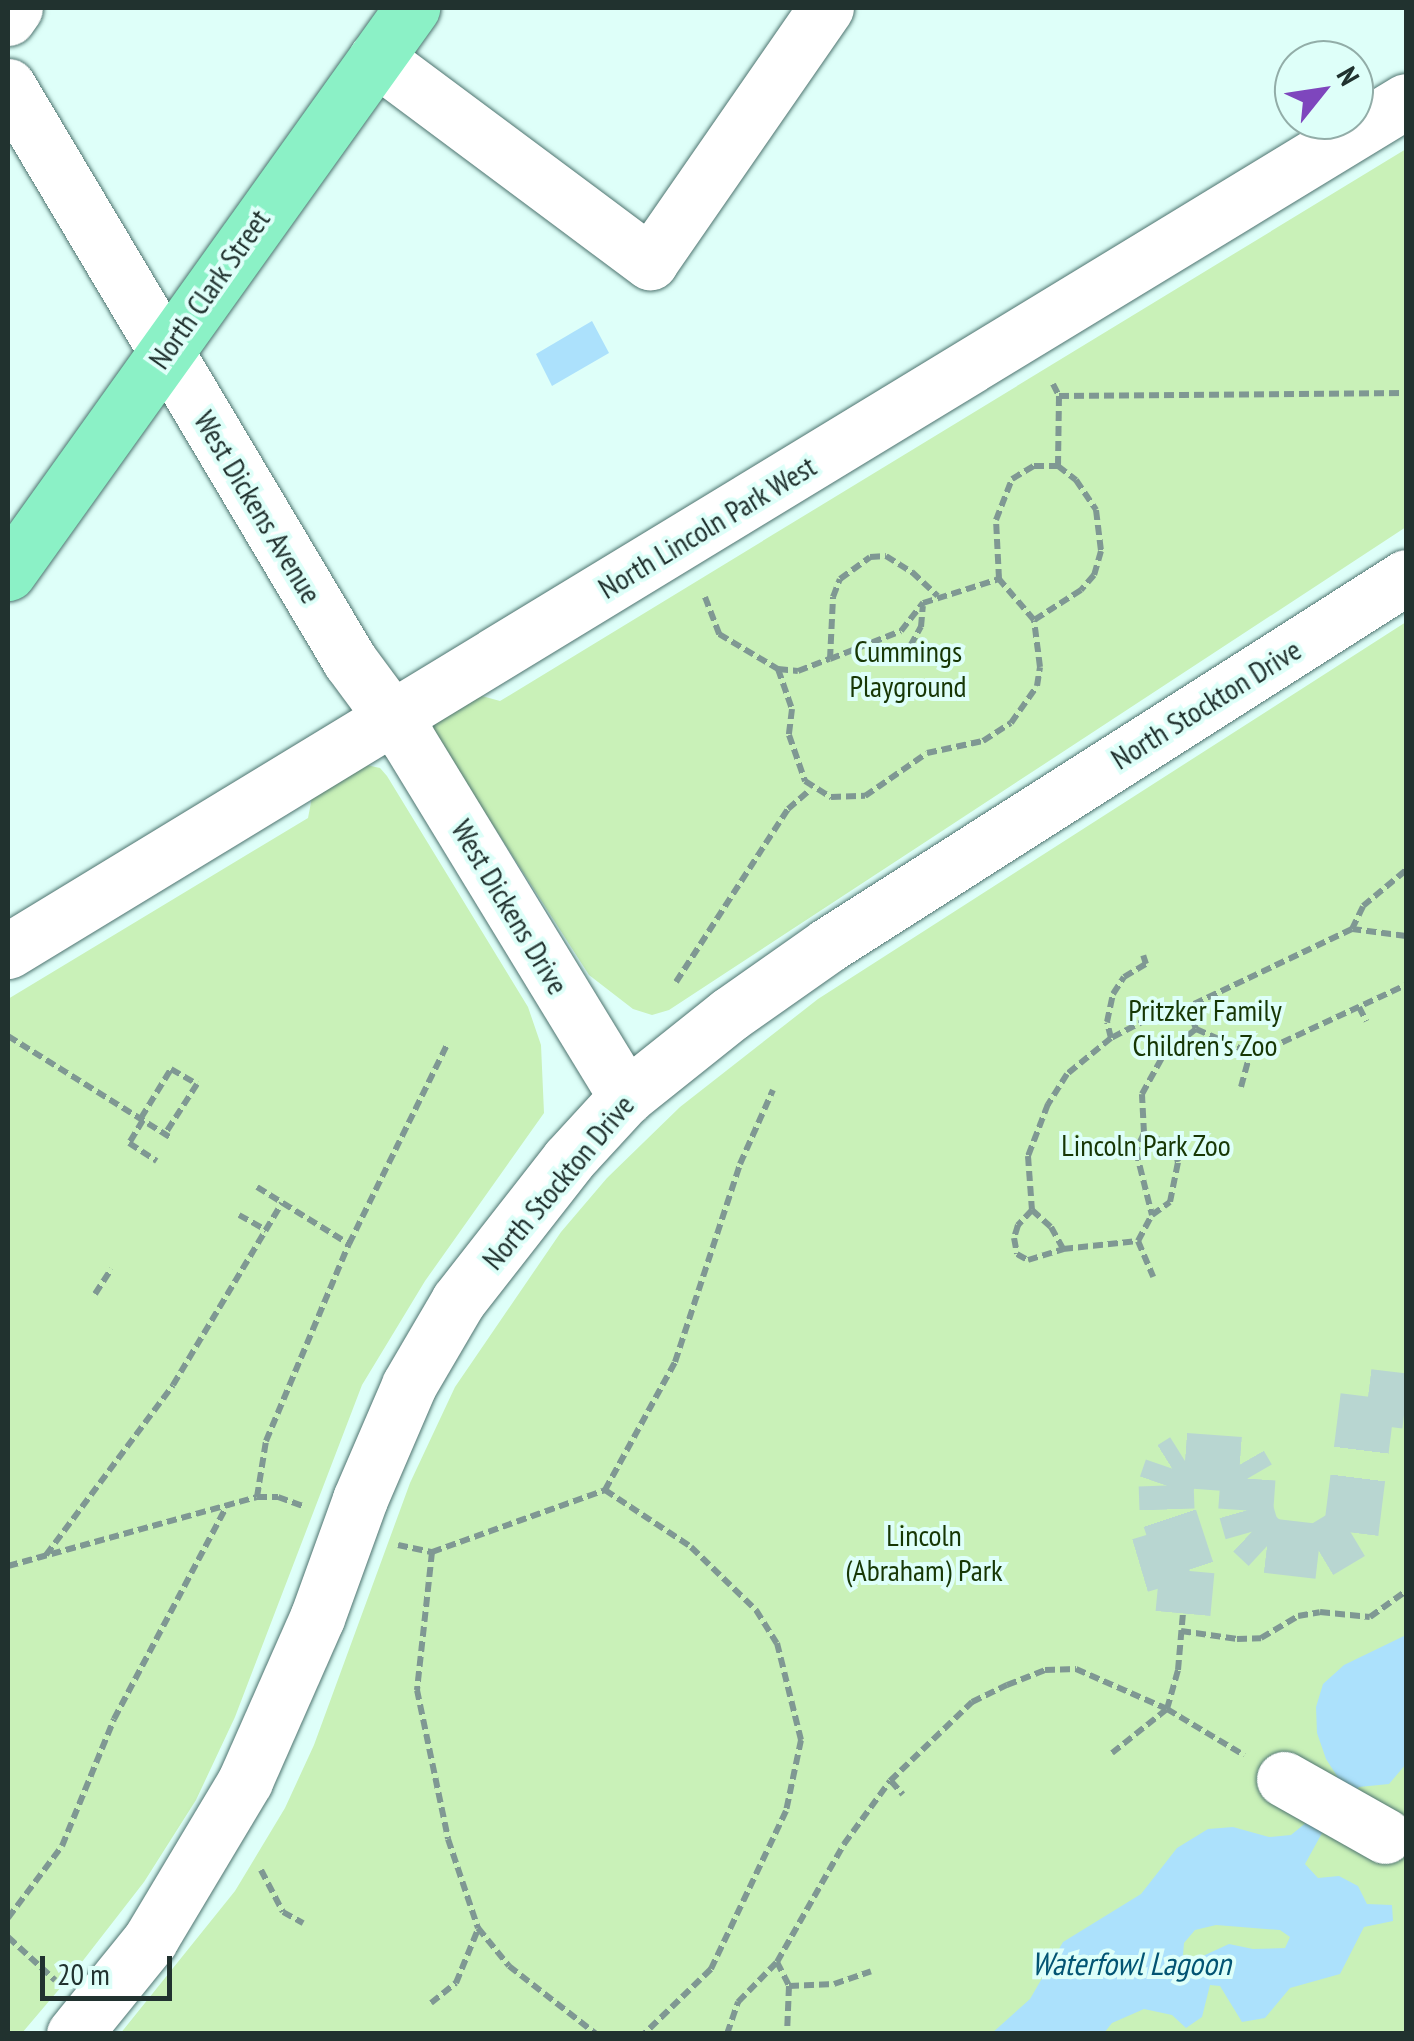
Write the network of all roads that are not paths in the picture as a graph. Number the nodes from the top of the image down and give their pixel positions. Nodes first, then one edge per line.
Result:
1 (15, 8) edge
2 (412, 8) edge
3 (826, 8) edge
4 (8, 18) edge
5 (376, 58) junction
6 (8, 87) edge
7 (1406, 101) edge
8 (164, 349) junction
9 (8, 573) edge
10 (1406, 577) edge
11 (392, 718) junction
12 (8, 951) edge
13 (626, 1098) junction
14 (1284, 1779) road end
15 (1385, 1836) dead end
16 (68, 2010) edge

1 - 4 street
2 - 5 main road, North Clark Street
3 - 5 street
5 - 8 main road, North Clark Street
6 - 8 street, West Dickens Avenue
7 - 11 street, North Lincoln Park West
8 - 9 main road, North Clark Street
8 - 11 street, West Dickens Avenue
10 - 13 street, North Stockton Drive
11 - 12 street, North Lincoln Park West
11 - 13 street, West Dickens Drive
13 - 16 street, North Stockton Drive
14 - 15 street

